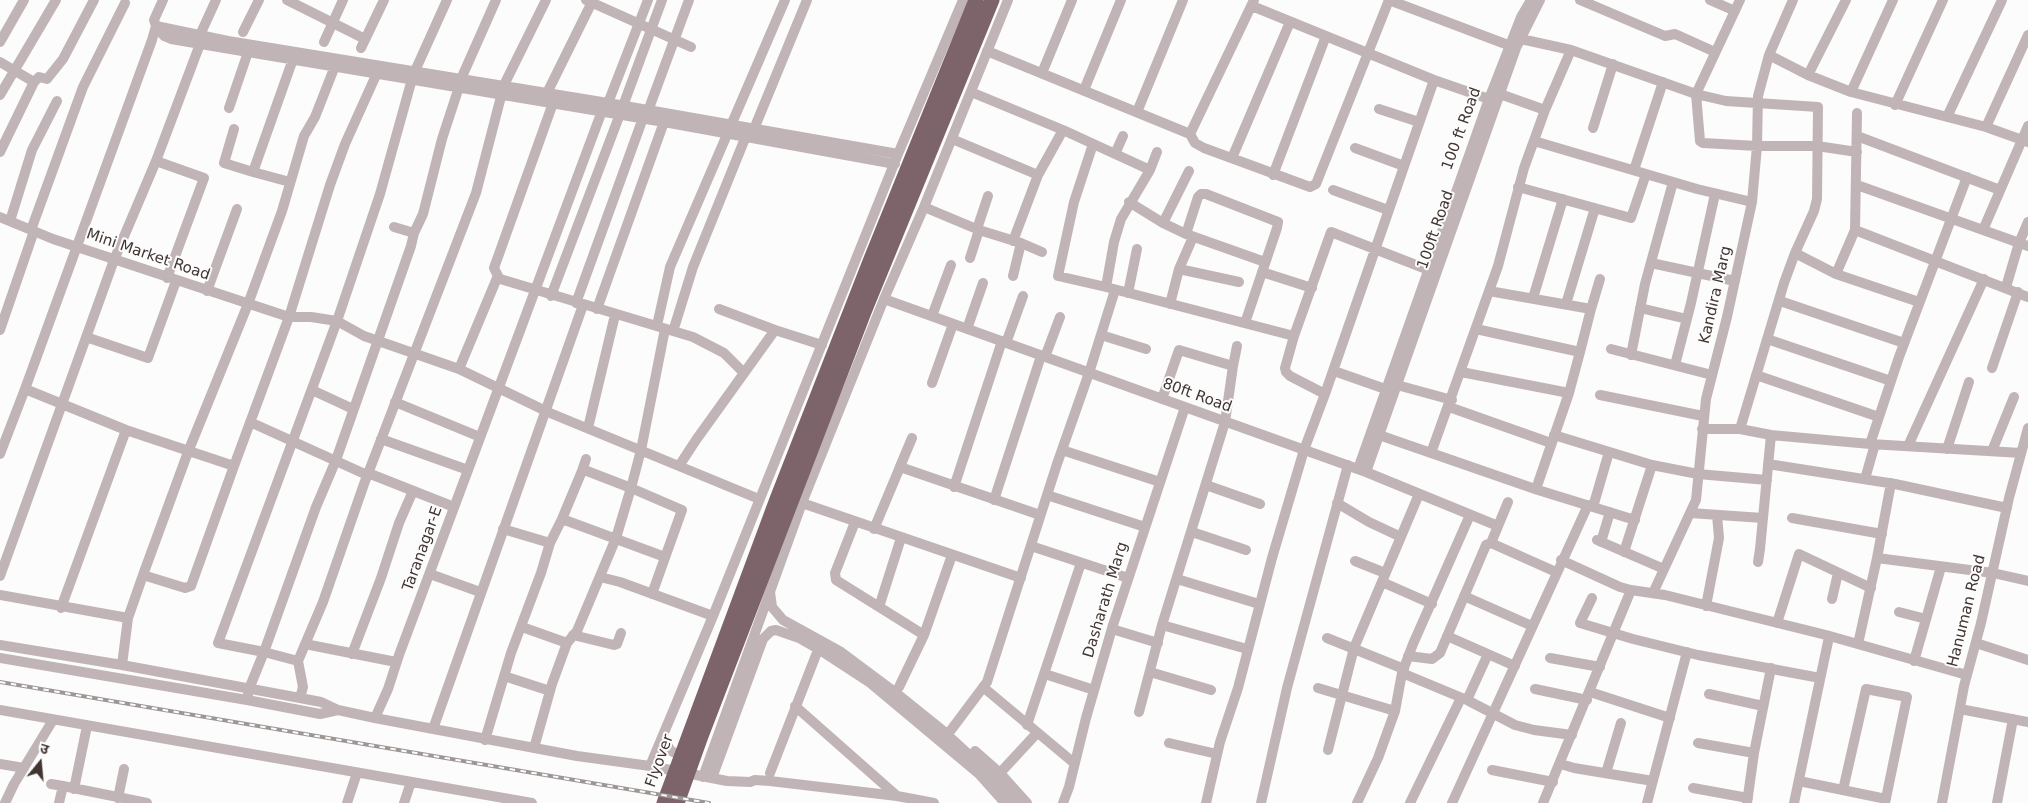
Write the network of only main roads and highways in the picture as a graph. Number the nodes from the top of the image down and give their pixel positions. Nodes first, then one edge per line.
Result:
1 (976, 0) edge
2 (992, 0) edge
3 (695, 734) junction
4 (664, 803) edge
5 (677, 803) edge

1 - 3 highway
2 - 3 highway
3 - 4 highway, Flyover
3 - 5 highway, Flyover

